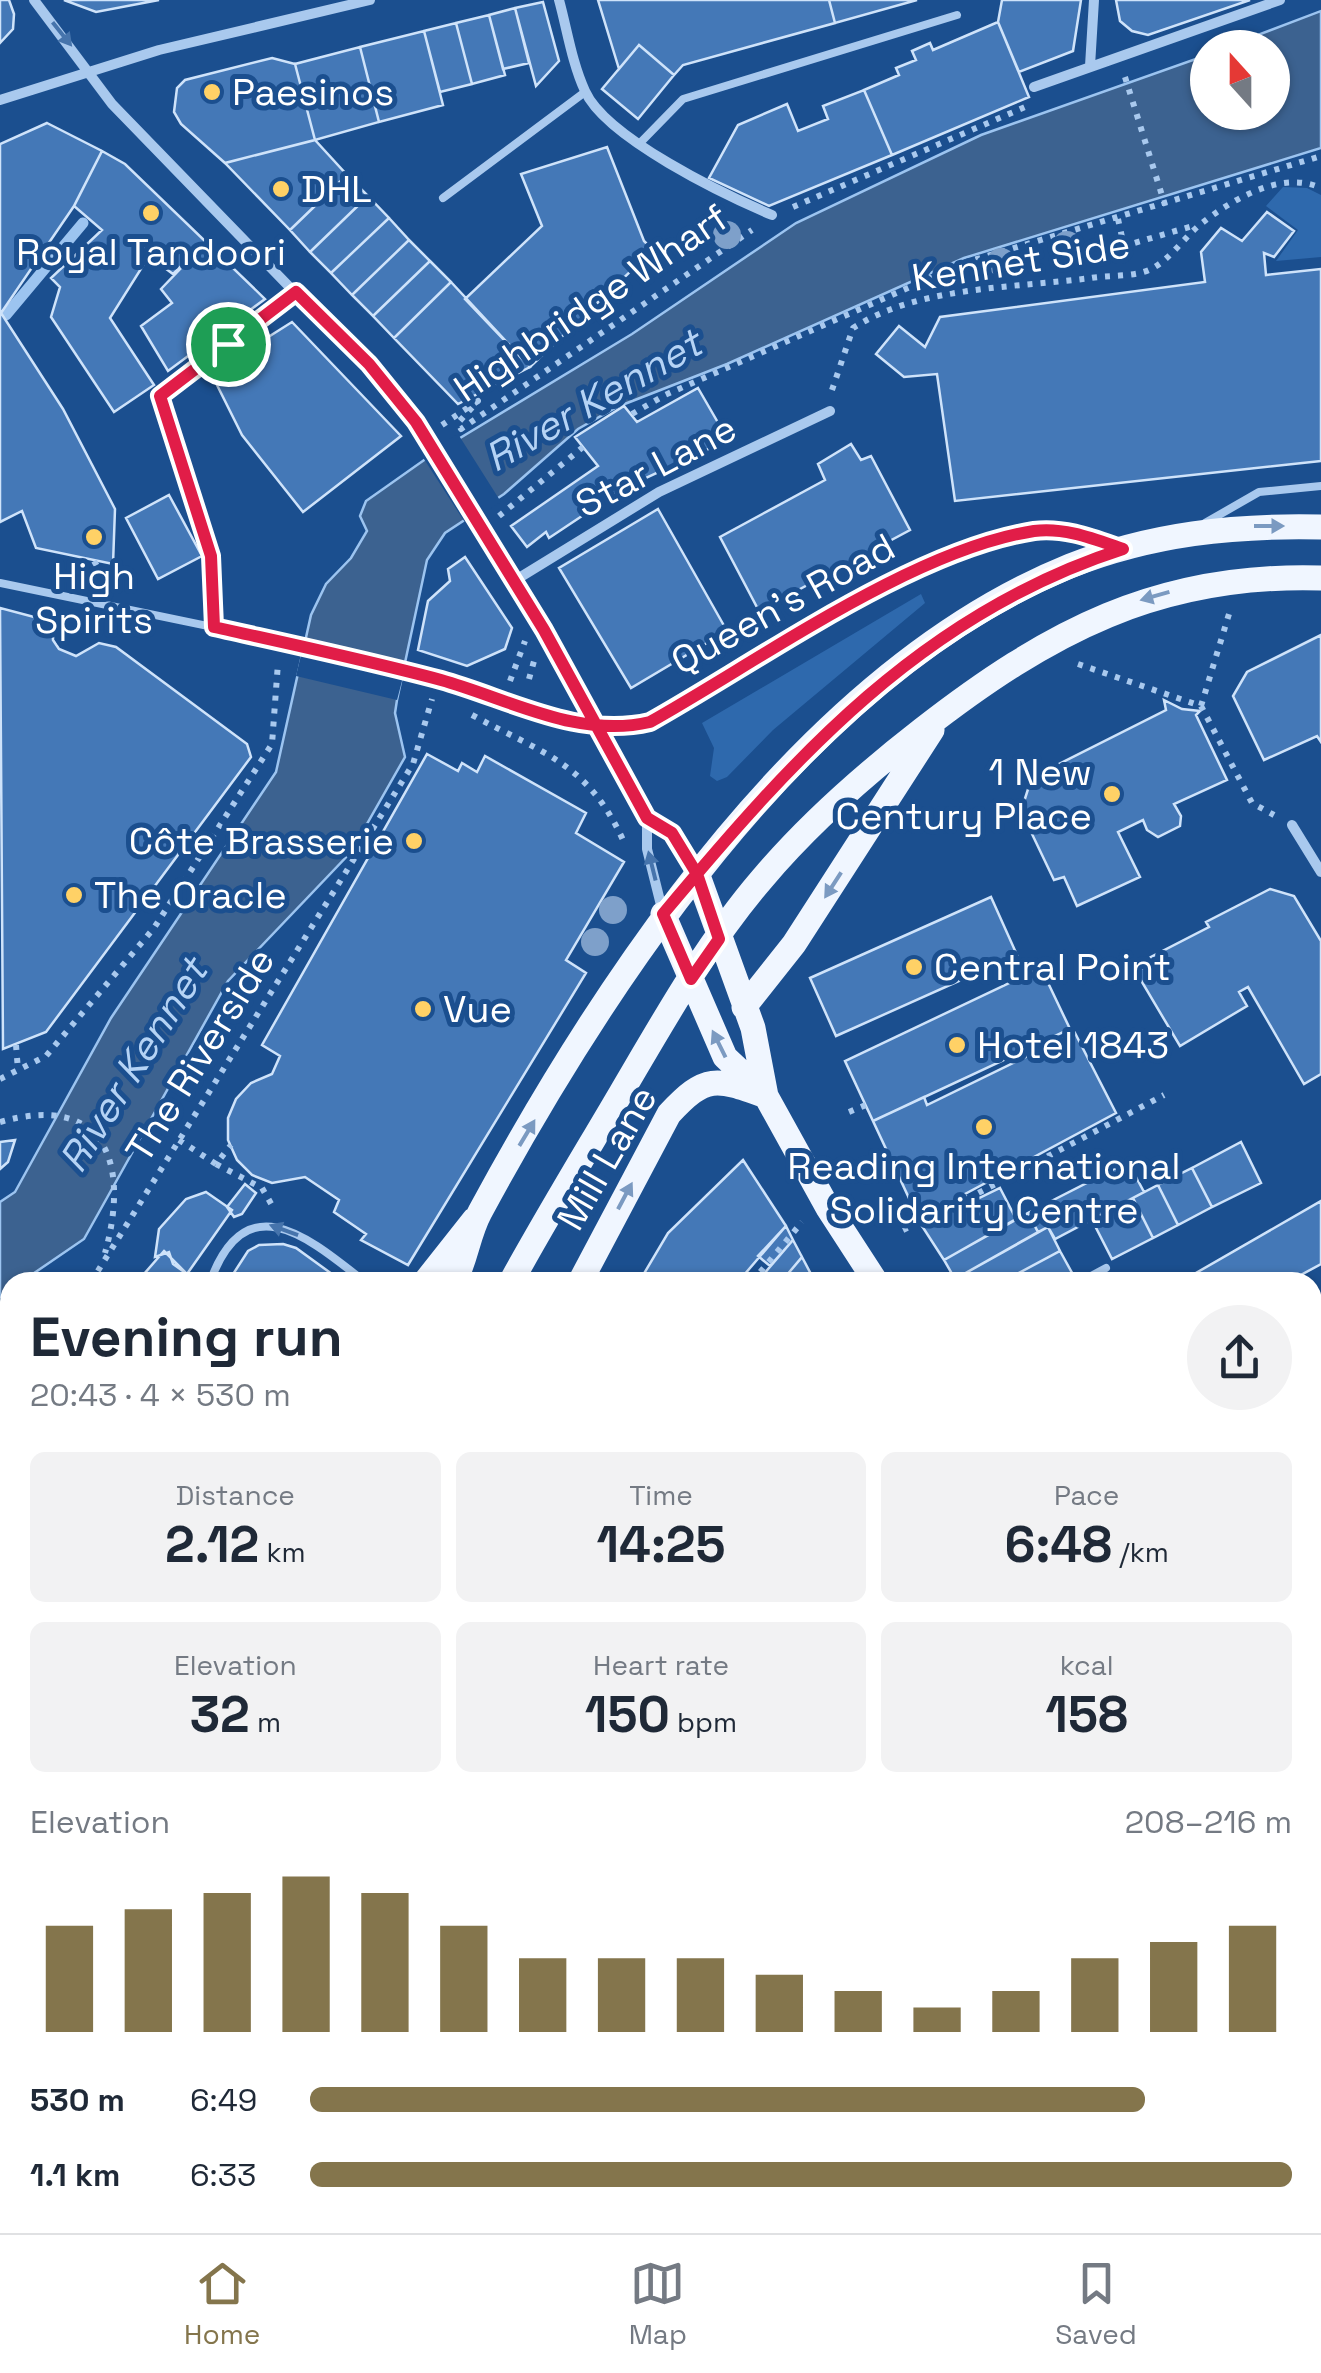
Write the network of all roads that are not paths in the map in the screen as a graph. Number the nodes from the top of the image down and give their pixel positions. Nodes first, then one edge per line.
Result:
1 (34, 0) edge
2 (370, 0) edge
3 (559, 0) edge
4 (1094, 0) edge
5 (1280, 0) edge
6 (957, 15) dead end
7 (1090, 66) junction
8 (90, 69) junction
9 (1034, 87) dead end
10 (585, 92) junction
11 (0, 100) edge
12 (641, 142) junction
13 (443, 198) dead end
14 (772, 216) road end
15 (296, 292) junction
16 (830, 411) road end
17 (1321, 486) edge
18 (1321, 527) edge
19 (1189, 533) junction
20 (1123, 549) junction
21 (1321, 578) edge
22 (514, 581) junction
23 (0, 583) edge
24 (214, 627) junction
25 (942, 714) junction
26 (596, 726) junction
27 (647, 818) junction
28 (1292, 825) road end
29 (1321, 872) edge
30 (697, 874) junction
31 (663, 914) junction
32 (719, 939) junction
33 (691, 979) junction
34 (744, 1007) junction
35 (766, 1096) junction
36 (477, 1217) junction
37 (1106, 1268) dead end
38 (215, 1272) edge
39 (350, 1272) edge
40 (433, 1272) edge
41 (460, 1272) edge
42 (517, 1272) edge
43 (585, 1272) edge
44 (870, 1272) edge
45 (1099, 1272) edge

1 -> 8 street
2 - 8 street
3 - 10 street, Highbridge Wharf
4 - 7 street
5 - 7 street
6 - 12 lane
7 - 9 street
8 - 11 street
8 - 15 street
10 - 12 street, Highbridge Wharf
10 - 13 lane
12 - 14 street, Highbridge Wharf
15 - 22 street
15 - 24 lane
16 - 22 street, Star Lane
17 - 19 lane
19 -> 18 main road, Queen's Road
19 - 20 main road, Queen's Road
20 - 26 street, Queen's Road
20 - 30 main road, Queen's Road
21 -> 25 main road
22 - 26 street
23 - 24 lane
24 - 26 lane
25 - 32 main road
25 -> 34 main road
26 - 27 street
27 - 30 street
31 -> 27 street
28 - 29 street
30 - 31 main road, Queen's Road
30 - 32 main road
31 - 33 main road
36 -> 31 main road, Queen's Road
32 - 33 main road
32 - 34 main road
35 -> 33 main road
33 - 42 main road
34 - 35 main road
43 -> 35 main road, Mill Lane
35 - 44 main road
36 - 40 main road
36 - 41 main road
37 - 45 lane
39 -> 38 lane

